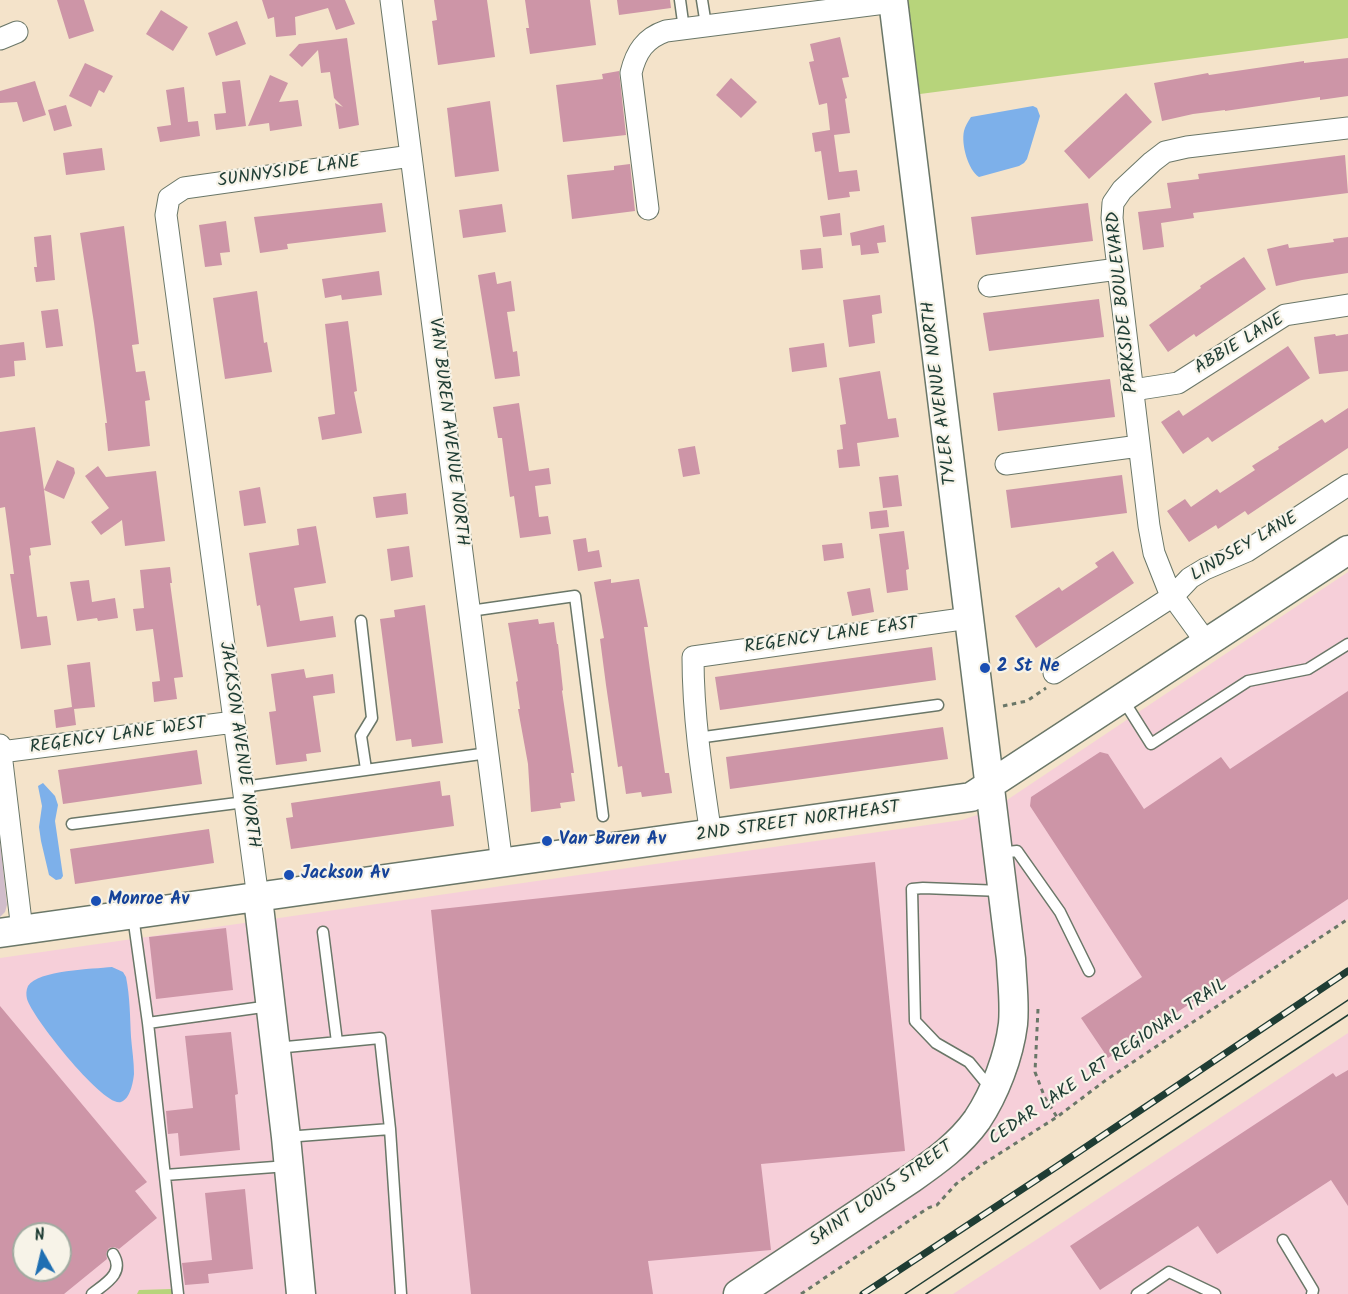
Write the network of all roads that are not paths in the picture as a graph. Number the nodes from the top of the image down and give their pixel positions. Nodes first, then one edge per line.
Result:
1 (391, 0) edge
2 (680, 0) edge
3 (702, 0) edge
4 (893, 1) edge
5 (706, 25) junction
6 (684, 29) junction
7 (1348, 128) edge
8 (411, 156) junction
9 (169, 198) joint
10 (648, 209) dead end
11 (1118, 269) junction
12 (988, 286) dead end
13 (1348, 305) edge
14 (1133, 390) junction
15 (1139, 446) junction
16 (1006, 464) dead end
17 (1348, 485) edge
18 (1348, 550) edge
19 (1173, 596) junction
20 (470, 611) junction
21 (969, 618) junction
22 (361, 621) dead end
23 (1206, 642) junction
24 (1348, 644) edge
25 (1054, 673) road end
26 (1122, 698) junction
27 (938, 705) dead end
28 (234, 722) junction
29 (697, 738) junction
30 (0, 749) edge
31 (488, 753) junction
32 (366, 769) junction
33 (989, 786) junction
34 (244, 794) junction
35 (603, 816) dead end
36 (72, 824) dead end
37 (711, 835) junction
38 (998, 853) junction
39 (502, 864) junction
40 (1002, 891) junction
41 (258, 898) junction
42 (133, 916) junction
43 (11, 931) edge
44 (323, 932) dead end
45 (1089, 971) dead end
46 (270, 1006) junction
47 (148, 1023) junction
48 (337, 1042) junction
49 (275, 1048) junction
50 (993, 1090) junction
51 (390, 1129) junction
52 (286, 1137) junction
53 (288, 1166) junction
54 (165, 1175) junction
55 (1283, 1240) dead end
56 (113, 1254) dead end
57 (92, 1294) edge
58 (178, 1294) edge
59 (301, 1294) edge
60 (401, 1294) edge
61 (738, 1294) edge
62 (1137, 1294) edge
63 (1215, 1294) edge
64 (1312, 1294) edge

1 - 8 street, VAN BUREN AVENUE NORTH
2 - 6 lane
3 - 5 lane
4 - 5 street
4 - 21 street, TYLER AVENUE NORTH
5 - 6 street
6 - 10 street
7 - 11 street, PARKSIDE BOULEVARD
8 - 9 street, SUNNYSIDE LANE
8 - 20 street, VAN BUREN AVENUE NORTH
9 - 28 street, JACKSON AVENUE NORTH
11 - 12 street
11 - 14 street, PARKSIDE BOULEVARD
13 - 14 street, ABBIE LANE
14 - 15 street, PARKSIDE BOULEVARD
15 - 16 street
15 - 19 street, PARKSIDE BOULEVARD
17 - 19 street, LINDSEY LANE
18 - 23 street, 2ND STREET NORTHEAST
19 - 23 street, PARKSIDE BOULEVARD
19 - 25 street, LINDSEY LANE
20 - 31 street, VAN BUREN AVENUE NORTH
20 - 35 lane
21 - 29 street, REGENCY LANE EAST
21 - 33 street, TYLER AVENUE NORTH
22 - 32 lane
23 - 26 street, 2ND STREET NORTHEAST
24 - 26 lane
26 - 33 street, 2ND STREET NORTHEAST
27 - 29 lane
28 - 30 street, REGENCY LANE WEST
28 - 34 street, JACKSON AVENUE NORTH
29 - 37 street
30 - 43 street
31 - 32 lane
31 - 39 street, VAN BUREN AVENUE NORTH
32 - 34 lane
33 - 37 street, 2ND STREET NORTHEAST
33 - 38 street, SAINT LOUIS STREET
34 - 36 lane
34 - 41 street, JACKSON AVENUE NORTH
37 - 39 street, 2ND STREET NORTHEAST
38 - 40 street, SAINT LOUIS STREET
38 - 45 lane
39 - 41 street, 2ND STREET NORTHEAST
40 - 50 street, SAINT LOUIS STREET
40 - 50 lane
41 - 42 street, 2ND STREET NORTHEAST
41 - 46 street, JACKSON AVENUE NORTH
42 - 43 street, 2ND STREET NORTHEAST
42 - 47 lane
44 - 48 lane
46 - 47 lane
46 - 49 street, JACKSON AVENUE NORTH
47 - 54 lane
48 - 49 lane
48 - 51 lane
49 - 52 street, JACKSON AVENUE NORTH
50 - 61 street, SAINT LOUIS STREET
51 - 52 lane
51 - 60 lane
52 - 53 street, JACKSON AVENUE NORTH
53 - 54 lane
53 - 59 street, JACKSON AVENUE NORTH
54 - 58 lane
55 - 64 lane
56 - 57 lane
62 - 63 lane

